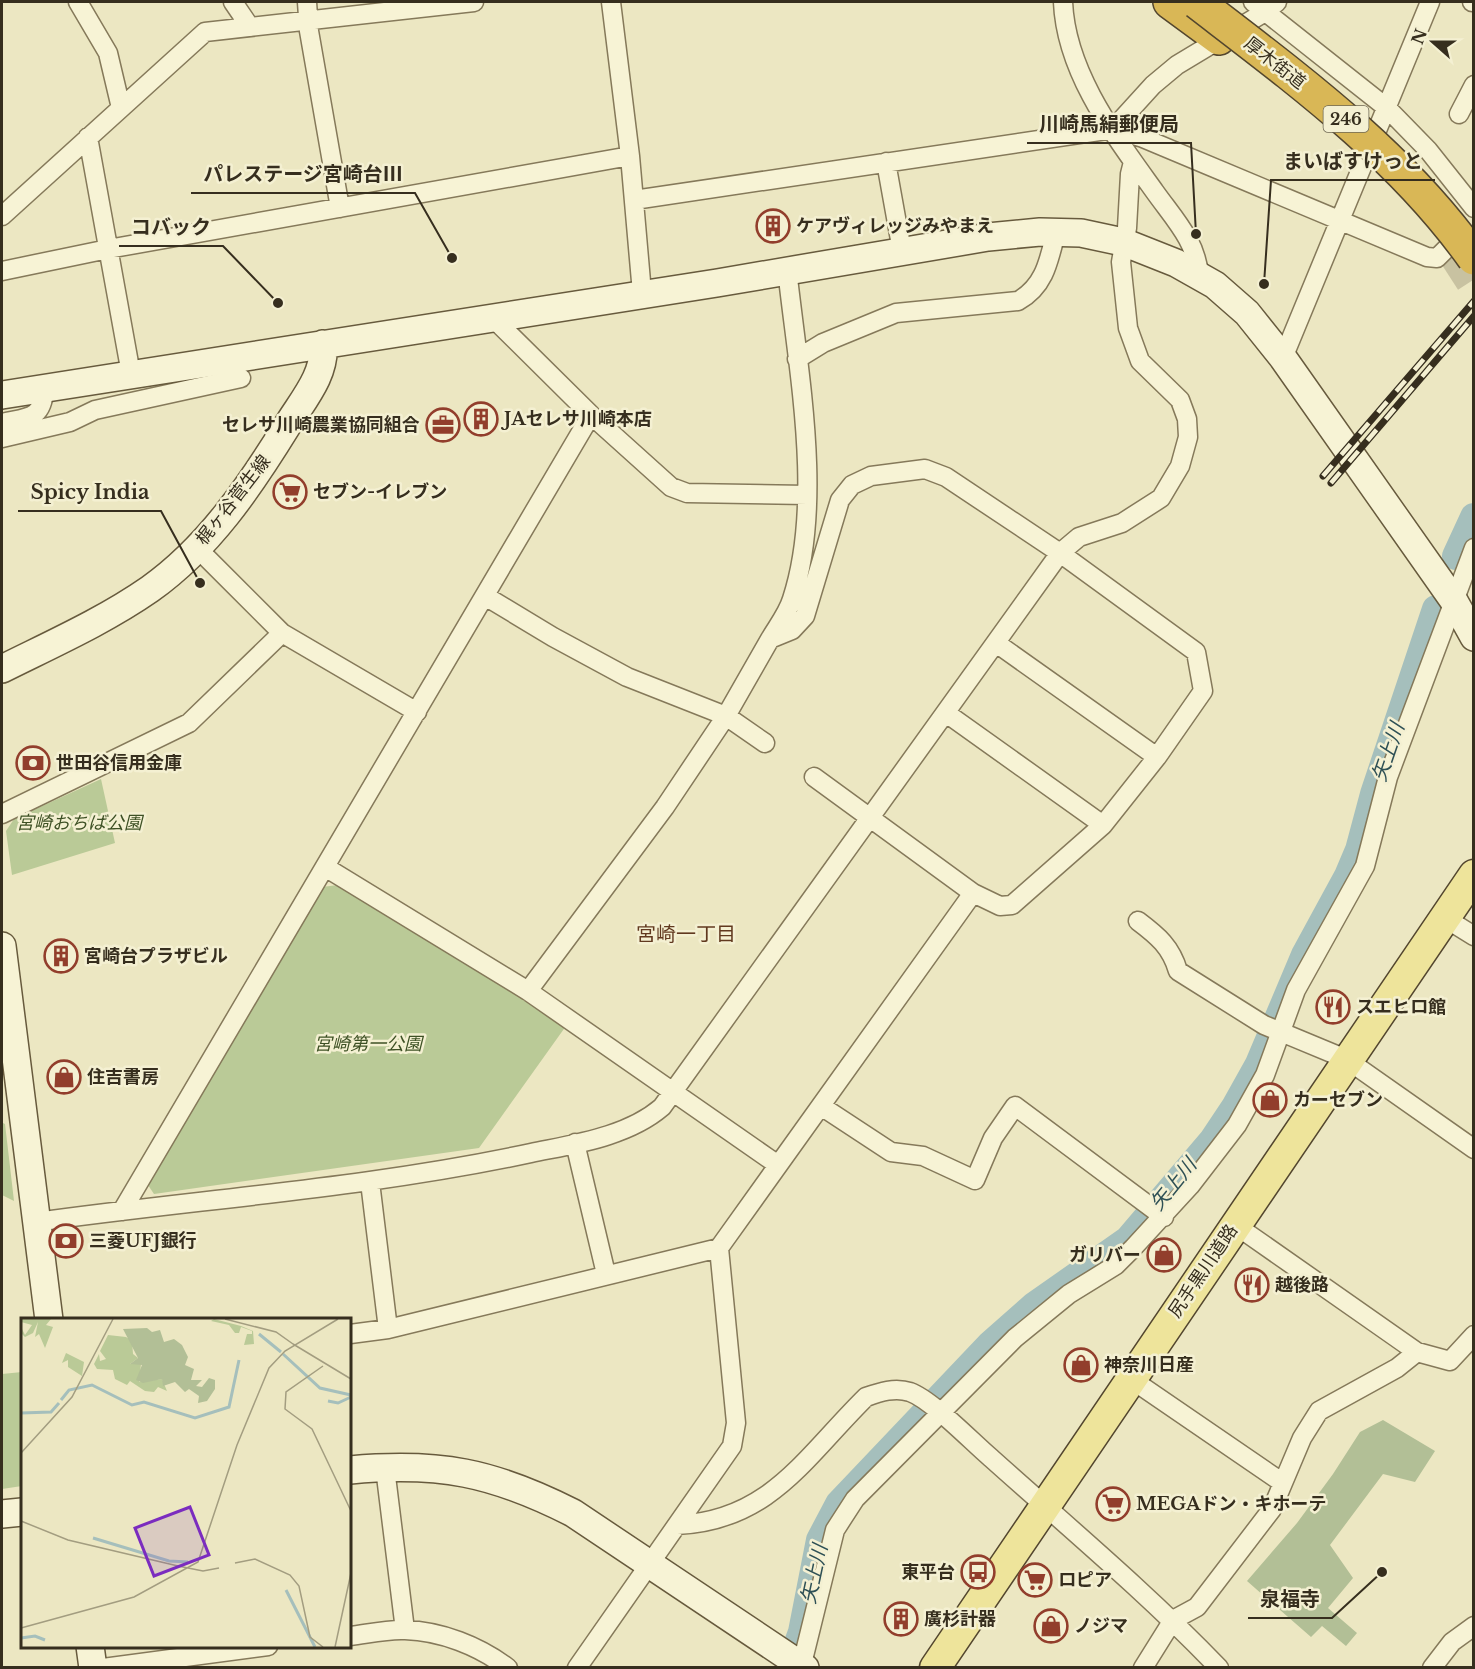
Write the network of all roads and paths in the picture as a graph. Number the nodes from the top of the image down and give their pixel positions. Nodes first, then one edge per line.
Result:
1 (78, 2) edge
2 (233, 2) edge
3 (307, 2) edge
4 (474, 2) edge
5 (611, 2) edge
6 (1063, 2) edge
7 (1170, 2) edge
8 (1197, 2) edge
9 (1230, 2) edge
10 (1430, 2) edge
11 (1265, 5) edge
12 (377, 7) edge
13 (309, 20) junction
14 (250, 27) junction
15 (1220, 39) junction
16 (1472, 93) edge
17 (121, 108) junction
18 (1387, 108) junction
19 (1459, 114) dead end
20 (1113, 129) junction
21 (88, 137) junction
22 (630, 156) junction
23 (1367, 158) junction
24 (886, 162) junction
25 (1133, 162) junction
26 (634, 200) junction
27 (340, 208) junction
28 (1473, 208) edge
29 (2, 216) edge
30 (1341, 220) junction
31 (1473, 224) tunnel mouth
32 (1056, 232) junction
33 (1123, 242) junction
34 (108, 249) junction
35 (902, 251) junction
36 (1459, 252) edge
37 (787, 269) junction
38 (2, 271) edge
39 (1199, 275) junction
40 (641, 278) junction
41 (491, 316) junction
42 (323, 344) junction
43 (1283, 358) junction
44 (797, 359) junction
45 (131, 374) junction
46 (242, 378) dead end
47 (44, 389) junction
48 (2, 395) edge
49 (591, 415) junction
50 (2, 423) edge
51 (2, 438) edge
52 (807, 495) junction
53 (197, 548) junction
54 (1473, 548) edge
55 (1060, 553) junction
56 (485, 596) junction
57 (1454, 601) junction
58 (1472, 629) edge
59 (282, 633) junction
60 (770, 639) junction
61 (996, 643) junction
62 (2, 669) edge
63 (417, 712) junction
64 (946, 713) junction
65 (726, 716) junction
66 (765, 742) dead end
67 (1157, 757) junction
68 (814, 777) dead end
69 (2, 814) edge
70 (871, 820) junction
71 (1103, 825) junction
72 (325, 867) junction
73 (1473, 875) edge
74 (973, 894) junction
75 (1445, 918) junction
76 (1138, 921) dead end
77 (1473, 936) edge
78 (2, 946) edge
79 (528, 991) junction
80 (1275, 1029) junction
81 (1346, 1059) junction
82 (674, 1092) junction
83 (821, 1106) junction
84 (575, 1143) junction
85 (1473, 1149) edge
86 (778, 1165) junction
87 (370, 1182) junction
88 (123, 1210) junction
89 (1164, 1217) junction
90 (36, 1222) junction
91 (1234, 1224) junction
92 (719, 1248) junction
93 (606, 1274) junction
94 (49, 1318) edge
95 (388, 1329) junction
96 (351, 1334) edge
97 (1473, 1335) edge
98 (1417, 1352) junction
99 (1131, 1379) junction
100 (936, 1411) junction
101 (386, 1468) junction
102 (351, 1470) edge
103 (1283, 1484) junction
104 (1045, 1504) junction
105 (21, 1512) edge
106 (2, 1514) edge
107 (677, 1525) junction
108 (651, 1564) junction
109 (1173, 1620) junction
110 (1473, 1626) edge
111 (405, 1630) junction
112 (351, 1636) edge
113 (90, 1648) edge
114 (260, 1648) edge
115 (802, 1667) edge
116 (93, 1668) edge
117 (103, 1668) edge
118 (508, 1668) edge
119 (577, 1668) edge
120 (935, 1668) edge
121 (1143, 1668) edge
122 (1219, 1668) edge
123 (1432, 1668) edge

1 - 17 street
2 - 14 street
3 - 13 street
4 - 12 street
5 - 22 street
6 - 20 street
7 - 15 highway
8 - 36 highway, 厚木街道 / 246, bridge
9 - 31 highway, 厚木街道 / 246
10 - 18 street
11 - 15 street
11 - 18 street
12 - 13 street
13 - 14 street
13 - 27 street
14 - 17 street
15 - 20 street
15 - 23 highway
16 - 19 street
17 - 21 street
18 - 23 street
18 - 28 street
20 - 24 street
20 - 25 street
20 - 30 street
21 - 29 street
21 - 34 street
22 - 26 street
22 - 27 street
23 - 30 street
23 - 36 highway
24 - 26 street
24 - 35 street
25 - 33 street
25 - 39 street
26 - 40 street
27 - 34 street
30 - 36 street
30 - 43 street
32 - 33 street
32 - 35 street
32 - 44 street
33 - 39 street
33 - 55 street
34 - 38 street
34 - 45 street
35 - 37 street
37 - 40 street
37 - 44 street
39 - 43 street
40 - 41 street
41 - 42 street
41 - 49 street
42 - 45 street
42 - 53 street, 梶ヶ谷菅生線
43 - 57 street
44 - 52 street
45 - 47 street
46 - 51 street
47 - 48 street
47 - 50 street
49 - 52 street
49 - 56 street
52 - 60 street
53 - 59 street
53 - 62 street, 梶ヶ谷菅生線
54 - 57 street
55 - 60 street
55 - 61 street
55 - 67 street
56 - 63 street
56 - 65 street
57 - 58 street
57 - 80 street
59 - 63 street
59 - 69 street
60 - 65 street
61 - 64 street
61 - 67 street
63 - 72 street
64 - 70 street
64 - 71 street
65 - 66 street
65 - 79 street
67 - 71 street
68 - 70 street
70 - 74 street
70 - 82 street
71 - 74 street
72 - 79 street
72 - 88 street
73 - 75 main road, 尻手黒川道路
74 - 83 street
75 - 77 street
75 - 81 main road, 尻手黒川道路
76 - 80 street
78 - 90 street
79 - 82 street
80 - 81 street
80 - 89 street
81 - 85 street
81 - 91 main road, 尻手黒川道路
82 - 84 street
82 - 86 street
83 - 86 street
83 - 89 street
84 - 87 street
84 - 93 street
86 - 92 street
87 - 88 street
87 - 95 street
88 - 90 street
89 - 100 street
90 - 94 street
91 - 98 street
91 - 99 main road, 尻手黒川道路
92 - 93 street
92 - 107 street
93 - 95 street
95 - 96 street
97 - 98 street
98 - 103 street
99 - 103 street
99 - 104 main road, 尻手黒川道路
100 - 104 street
100 - 107 street
100 - 115 street
101 - 102 street
101 - 108 street
101 - 111 street
103 - 109 street
104 - 109 street
104 - 120 main road, 尻手黒川道路
105 - 106 street
107 - 108 street
108 - 115 street
108 - 119 street
109 - 121 street
109 - 122 street
110 - 123 street
111 - 112 street
111 - 118 street
113 - 116 street
114 - 117 street

